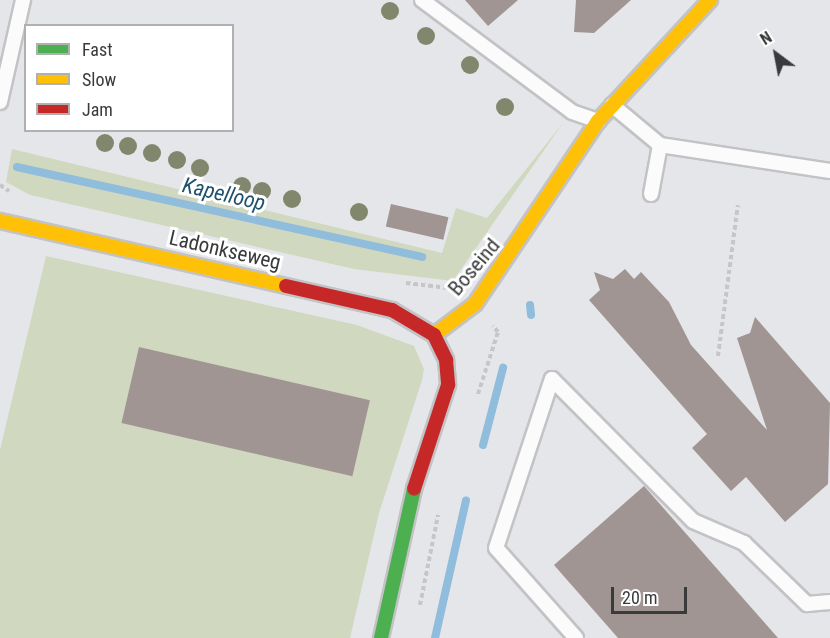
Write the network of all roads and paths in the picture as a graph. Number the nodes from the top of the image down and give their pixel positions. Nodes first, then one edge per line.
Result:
1 (23, 0) edge
2 (422, 0) edge
3 (710, 0) edge
4 (0, 102) edge
5 (612, 105) junction
6 (598, 121) junction
7 (660, 145) junction
8 (830, 171) edge
9 (651, 194) dead end
10 (738, 205) dead end
11 (0, 220) edge
12 (498, 332) dead end
13 (434, 335) junction
14 (718, 356) dead end
15 (477, 398) dead end
16 (441, 507) dead end
17 (830, 602) edge
18 (418, 616) dead end
19 (381, 638) edge
20 (576, 638) edge

1 - 4 lane
2 - 6 lane
3 - 5 street, Boseind
5 - 6 street, Boseind
5 - 7 lane
6 - 13 street, Boseind
7 - 8 lane
7 - 9 lane
10 - 14 path
11 - 13 street, Ladonkseweg
12 - 15 path
13 - 19 street
16 - 18 path
17 - 20 lane

